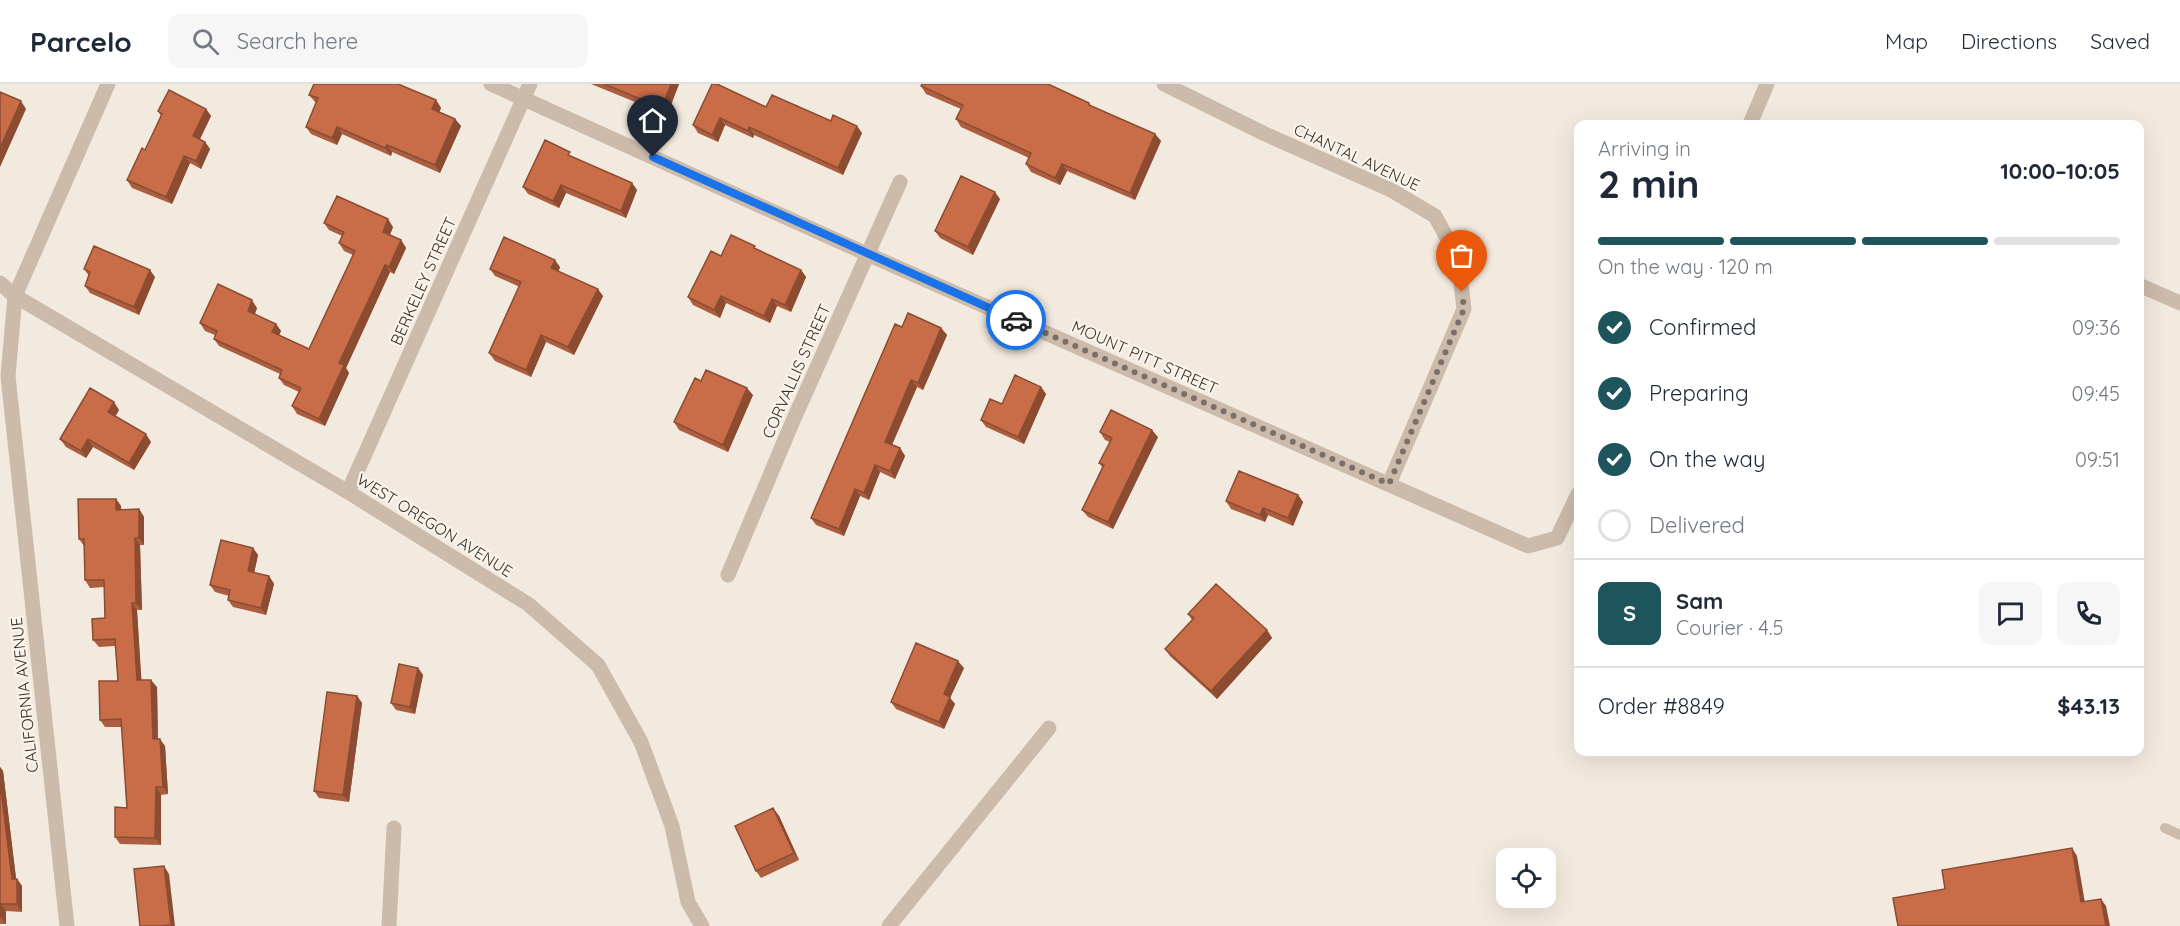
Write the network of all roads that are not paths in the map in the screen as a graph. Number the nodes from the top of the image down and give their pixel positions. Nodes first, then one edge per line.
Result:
1 (108, 84) edge
2 (491, 84) edge
3 (1164, 84) edge
4 (1767, 84) edge
5 (527, 91) edge
6 (1752, 120) edge
7 (900, 182) dead end
8 (867, 254) junction
9 (0, 283) edge
10 (2144, 287) edge
11 (15, 296) junction
12 (2180, 303) edge
13 (1389, 484) junction
14 (348, 492) junction
15 (1574, 502) edge
16 (728, 575) dead end
17 (1049, 728) dead end
18 (393, 828) dead end
19 (2165, 828) dead end
20 (2180, 835) edge
21 (67, 926) edge
22 (388, 926) edge
23 (702, 926) edge
24 (889, 926) edge

1 - 11 street, CALIFORNIA AVENUE
2 - 5 street, MOUNT PITT STREET
3 - 13 street, CHANTAL AVENUE
4 - 6 street
5 - 8 street, MOUNT PITT STREET
5 - 14 street, BERKELEY STREET
7 - 8 street, CORVALLIS STREET
8 - 13 street, MOUNT PITT STREET
8 - 16 street, CORVALLIS STREET
9 - 11 street, WEST OREGON AVENUE
10 - 12 street
11 - 14 street, WEST OREGON AVENUE
11 - 21 street, CALIFORNIA AVENUE
13 - 15 street, MOUNT PITT STREET
14 - 23 street, WEST OREGON AVENUE
17 - 24 street
18 - 22 street
19 - 20 lane

